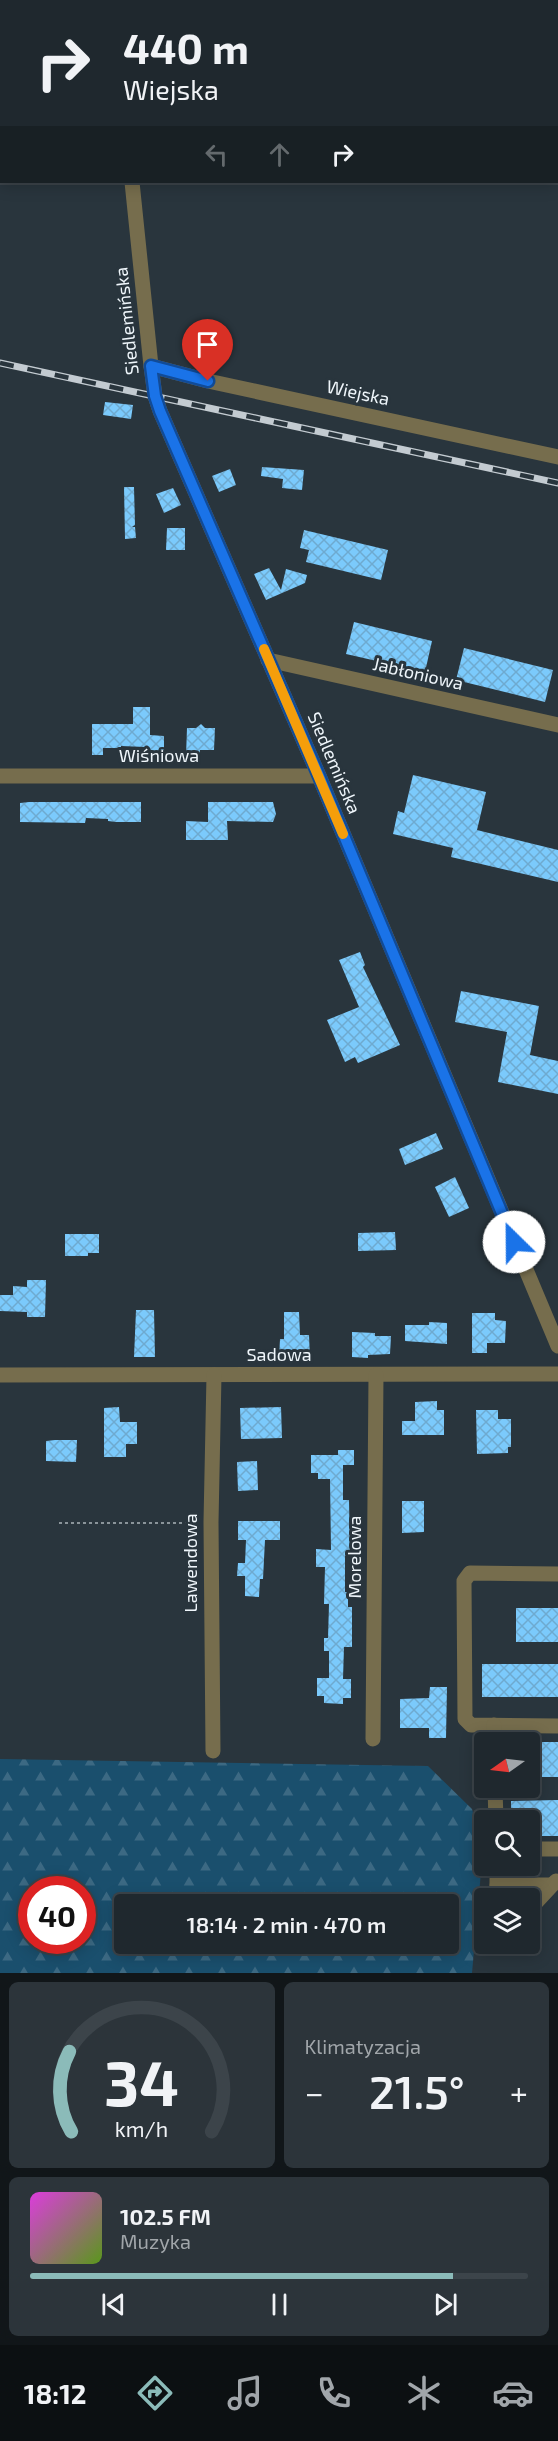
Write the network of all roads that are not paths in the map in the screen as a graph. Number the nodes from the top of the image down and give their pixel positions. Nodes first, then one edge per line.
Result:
1 (132, 183) edge
2 (151, 366) junction
3 (558, 457) edge
4 (268, 660) junction
5 (558, 725) edge
6 (0, 776) edge
7 (319, 776) junction
8 (558, 1346) edge
9 (558, 1374) edge
10 (0, 1375) edge
11 (214, 1375) junction
12 (376, 1375) junction
13 (558, 1574) edge
14 (494, 1725) junction
15 (558, 1726) edge
16 (494, 1732) edge
17 (373, 1739) dead end
18 (213, 1751) dead end
19 (540, 1849) edge
20 (558, 1849) edge
21 (555, 1882) edge
22 (520, 1888) edge
23 (540, 1898) edge

1 - 2 street, Siedlemińska
2 - 3 street, Wiejska
2 - 4 street, Siedlemińska
4 - 5 street, Jabłoniowa
4 - 7 street, Siedlemińska
6 - 7 street, Wiśniowa
7 - 8 street, Siedlemińska
9 - 12 street, Sadowa
10 - 11 street, Sadowa
11 - 12 street, Sadowa
11 - 18 street, Lawendowa
12 - 17 street, Morelowa
13 - 14 street
14 - 15 street
14 - 16 street
19 - 20 street
21 - 22 street
21 - 23 street

